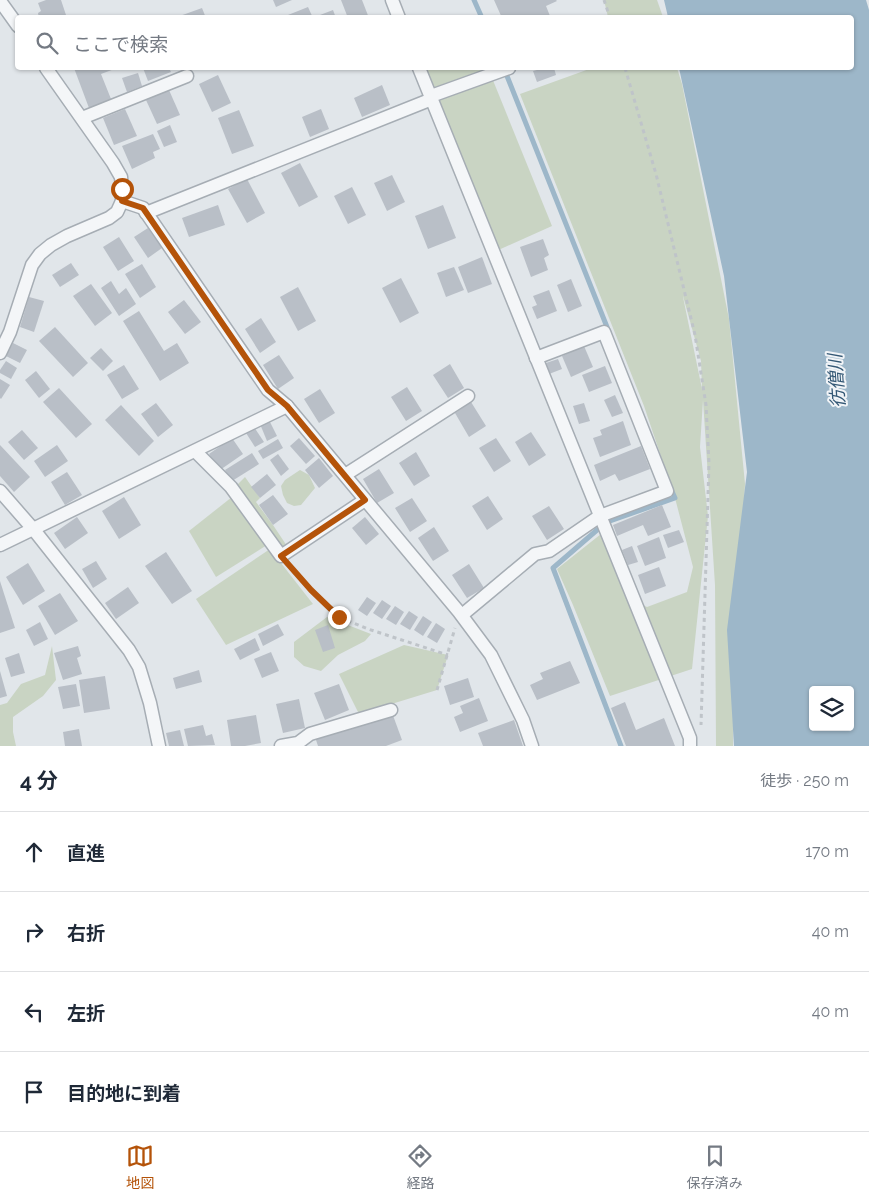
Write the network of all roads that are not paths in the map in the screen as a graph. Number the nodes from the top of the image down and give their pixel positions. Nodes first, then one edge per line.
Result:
1 (392, 0) edge
2 (0, 1) edge
3 (398, 15) edge
4 (15, 22) edge
5 (47, 70) edge
6 (420, 70) edge
7 (504, 70) edge
8 (187, 76) dead end
9 (432, 98) junction
10 (82, 118) junction
11 (122, 201) junction
12 (146, 212) junction
13 (0, 353) edge
14 (536, 358) junction
15 (468, 396) dead end
16 (287, 406) junction
17 (195, 451) junction
18 (345, 476) junction
19 (0, 491) edge
20 (365, 500) junction
21 (600, 516) junction
22 (34, 530) junction
23 (0, 545) edge
24 (460, 614) junction
25 (391, 710) dead end
26 (159, 746) edge
27 (280, 746) edge
28 (532, 746) edge
29 (690, 746) edge

1 - 3 street
2 - 4 street
5 - 10 street
6 - 9 street
7 - 9 street
8 - 10 street
9 - 12 street
9 - 14 street
10 - 11 street
11 - 12 street
11 - 13 street
12 - 16 street
14 - 21 street
14 - 21 street
15 - 18 street
16 - 17 street
16 - 18 street
17 - 20 street
17 - 22 street
18 - 20 street
19 - 22 street
20 - 24 street
21 - 24 street
21 - 29 street
22 - 23 street
22 - 26 street
24 - 28 street
25 - 27 street

